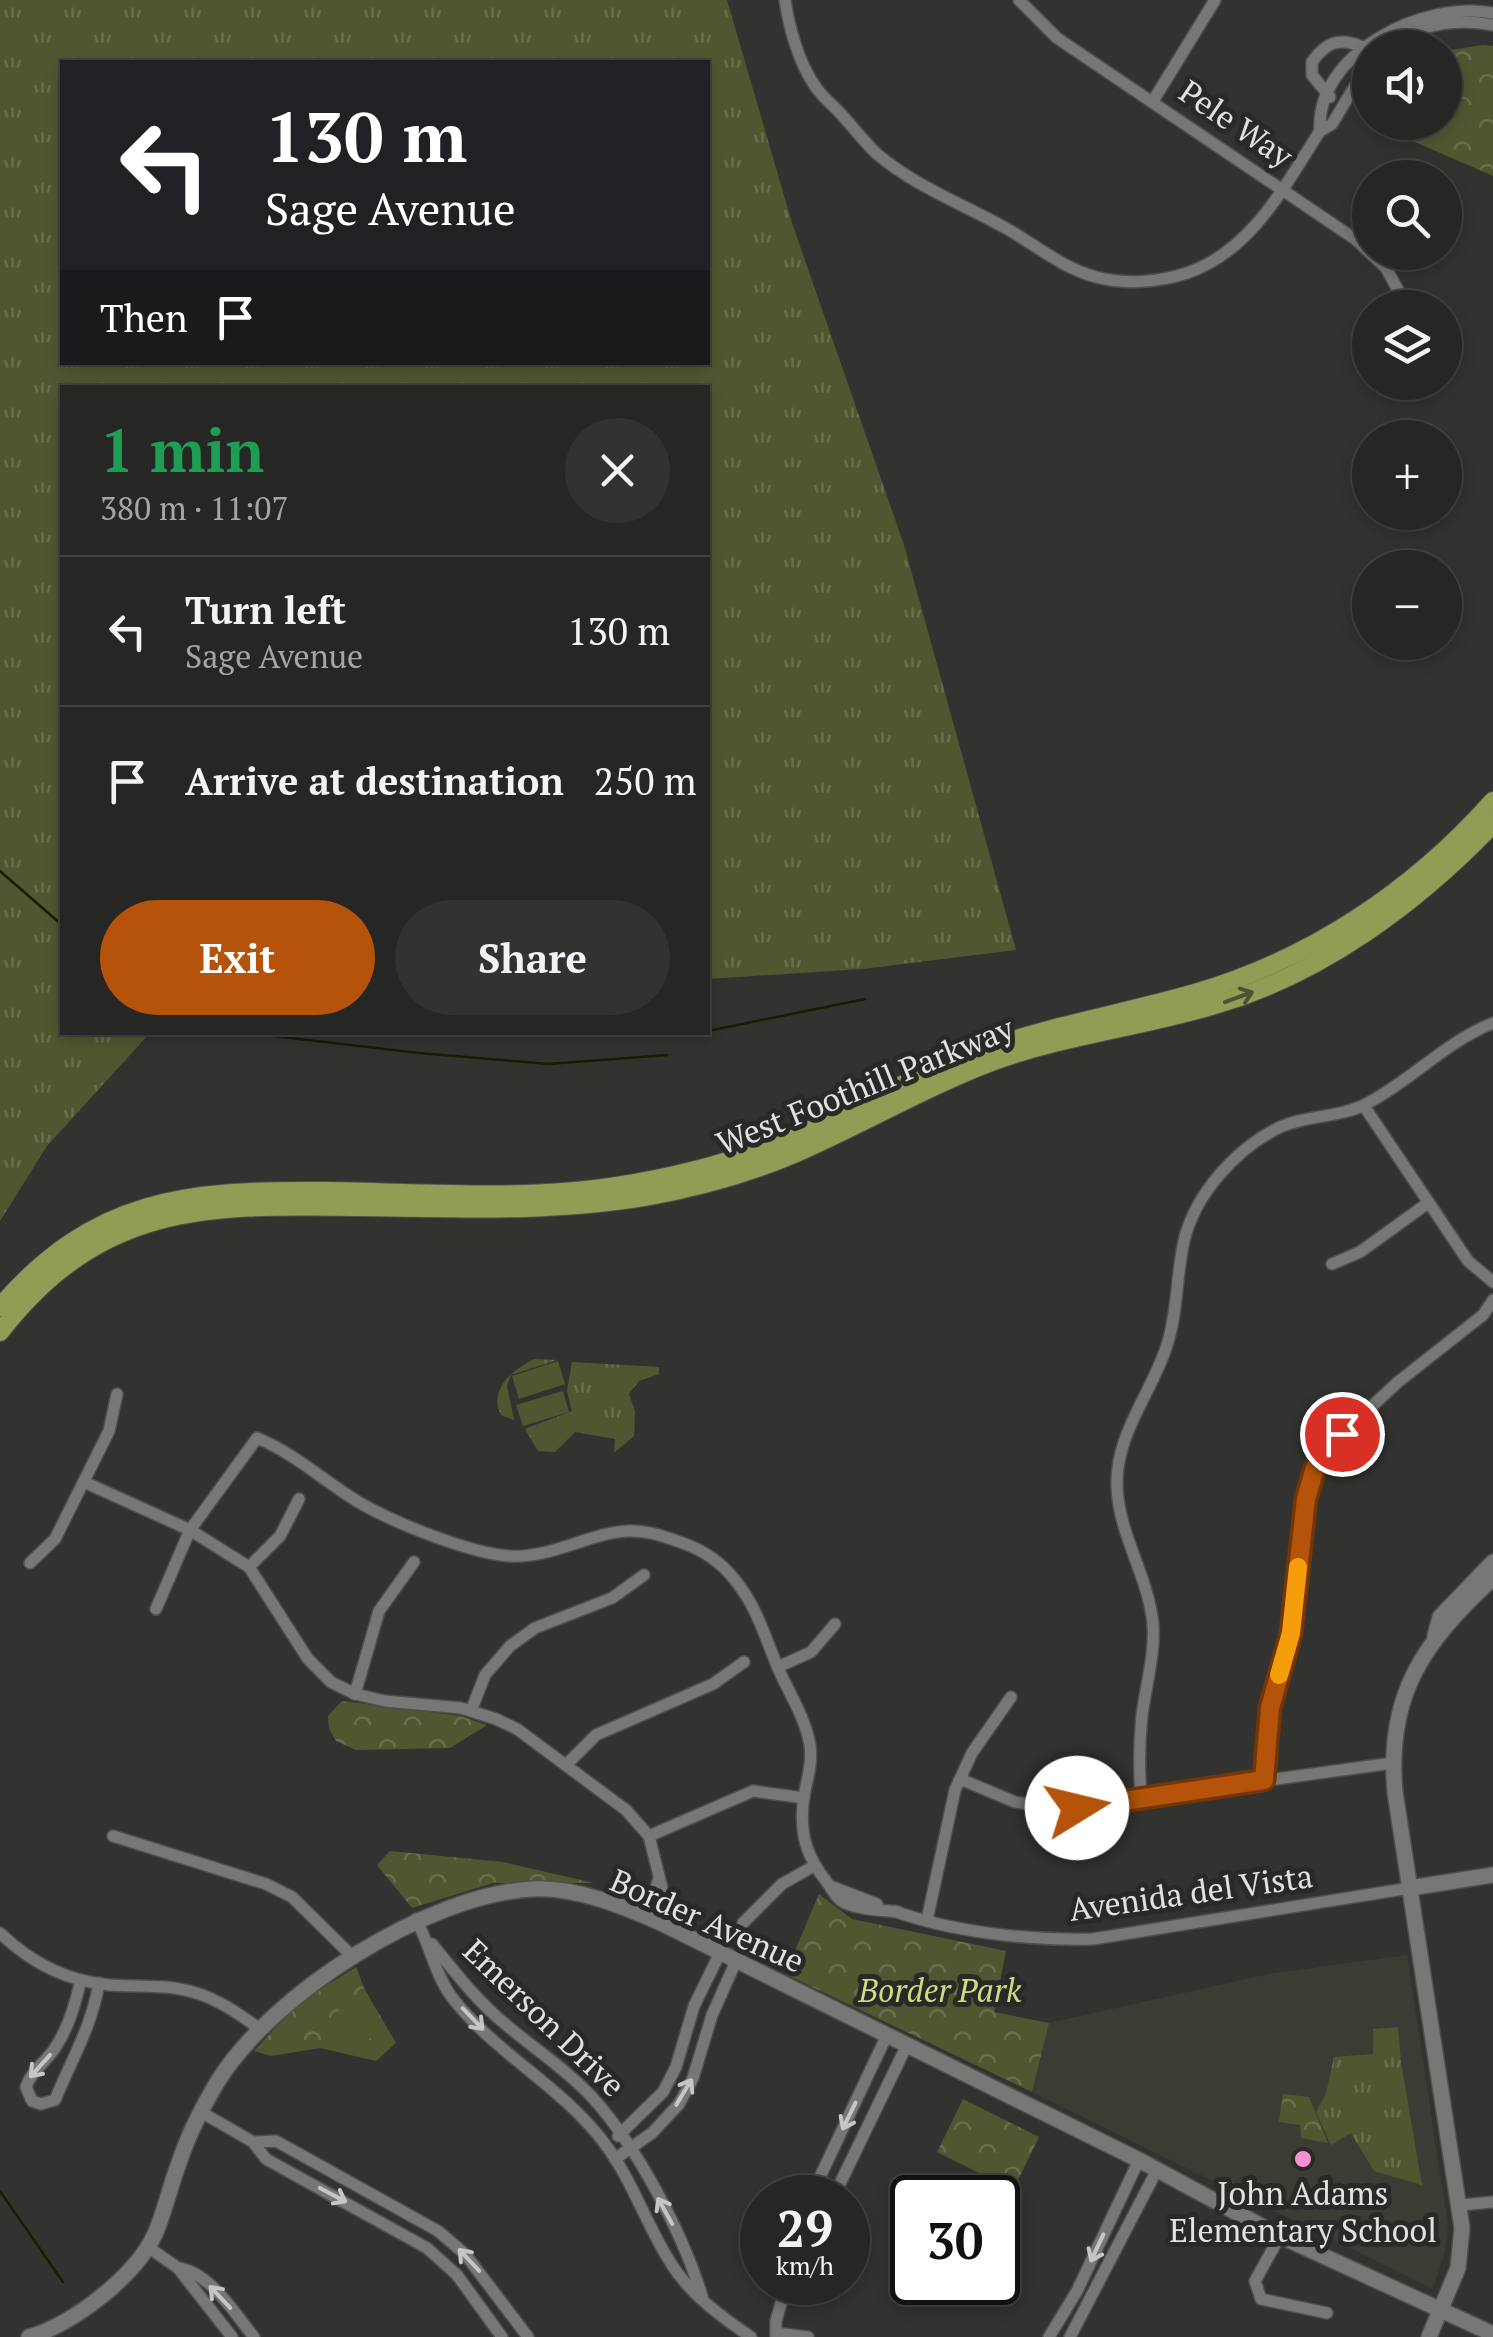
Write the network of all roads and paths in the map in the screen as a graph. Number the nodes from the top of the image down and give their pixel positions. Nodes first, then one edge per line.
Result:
1 (785, 0) edge
2 (1018, 0) edge
3 (1216, 0) edge
4 (1493, 13) edge
5 (1493, 25) edge
6 (1390, 30) edge
7 (1418, 30) edge
8 (1352, 43) edge
9 (1352, 59) edge
10 (1352, 93) edge
11 (1328, 97) junction
12 (1344, 101) junction
13 (1153, 102) junction
14 (1320, 131) junction
15 (1283, 188) junction
16 (1398, 290) edge
17 (1493, 801) edge
18 (1493, 824) edge
19 (1493, 1023) edge
20 (1364, 1106) junction
21 (1428, 1203) junction
22 (1332, 1264) dead end
23 (1493, 1282) edge
24 (1493, 1300) edge
25 (0, 1307) edge
26 (0, 1332) edge
27 (117, 1394) dead end
28 (84, 1482) junction
29 (299, 1499) dead end
30 (190, 1530) junction
31 (414, 1562) dead end
32 (1493, 1562) edge
33 (30, 1564) dead end
34 (249, 1567) junction
35 (644, 1575) dead end
36 (1493, 1578) edge
37 (156, 1609) dead end
38 (835, 1624) dead end
39 (1435, 1636) junction
40 (744, 1662) dead end
41 (778, 1667) junction
42 (354, 1694) junction
43 (1011, 1697) dead end
44 (471, 1711) junction
45 (1392, 1763) junction
46 (566, 1765) junction
47 (960, 1780) junction
48 (1264, 1780) junction
49 (804, 1798) junction
50 (1142, 1798) junction
51 (113, 1836) dead end
52 (649, 1836) junction
53 (814, 1866) junction
54 (1493, 1875) edge
55 (1410, 1888) junction
56 (416, 1919) junction
57 (927, 1920) junction
58 (659, 1922) junction
59 (742, 1923) dead end
60 (0, 1933) edge
61 (425, 1936) junction
62 (721, 1951) junction
63 (354, 1958) junction
64 (737, 1959) junction
65 (81, 1980) junction
66 (99, 1983) junction
67 (260, 2029) junction
68 (887, 2035) junction
69 (907, 2045) junction
70 (201, 2112) junction
71 (621, 2134) junction
72 (253, 2142) junction
73 (606, 2146) junction
74 (630, 2149) junction
75 (615, 2160) junction
76 (1139, 2160) junction
77 (1157, 2170) junction
78 (821, 2175) edge
79 (844, 2175) edge
80 (1493, 2202) edge
81 (1460, 2205) junction
82 (414, 2216) junction
83 (404, 2233) junction
84 (1280, 2236) junction
85 (148, 2247) junction
86 (178, 2268) junction
87 (704, 2300) junction
88 (781, 2305) edge
89 (1440, 2308) junction
90 (1327, 2313) dead end
91 (51, 2334) edge
92 (1493, 2334) edge
93 (776, 2335) edge
94 (29, 2337) edge
95 (232, 2337) edge
96 (254, 2337) edge
97 (502, 2337) edge
98 (528, 2337) edge
99 (751, 2337) edge
100 (808, 2337) edge
101 (1049, 2337) edge
102 (1070, 2337) edge
103 (1428, 2337) edge

1 - 15 street
2 - 13 street, Pele Way
3 - 13 street
4 - 6 street
5 - 7 street
8 - 11 street
9 - 11 street
10 - 12 street
11 - 12 street
11 - 14 street
12 - 14 street
13 - 15 street, Pele Way
14 - 15 street
15 - 16 street, Pele Way
17 - 25 main road, West Foothill Parkway
26 -> 18 main road, West Foothill Parkway
19 - 20 street
20 - 21 street
20 - 50 street
21 - 22 street
21 - 23 street
24 - 48 street
27 - 28 street
28 - 30 street
28 - 33 street
29 - 34 street
30 - 34 street
30 - 37 street
30 - 41 street, Avenida del Vista
31 - 42 street
32 - 39 street
34 - 42 street
35 - 44 street
36 - 39 street
38 - 41 street
39 - 45 street
40 - 46 street
41 - 49 street, Avenida del Vista
42 - 44 street
43 - 47 street
44 - 46 street
45 - 48 street
45 - 55 street
46 - 52 street
47 - 50 street
47 - 57 street
48 - 50 street
49 - 52 street
49 - 53 street, Avenida del Vista
51 - 63 street
52 - 58 street
53 - 57 street, Avenida del Vista
53 - 59 street
54 - 55 street, Avenida del Vista
55 - 57 street, Avenida del Vista
55 - 81 street
56 - 58 street, Border Avenue
56 - 61 street, Emerson Drive
56 - 63 street, Border Avenue
58 - 62 street, Border Avenue
60 - 65 street
61 - 71 street, Emerson Drive
61 -> 73 street, Emerson Drive
62 - 64 street, Border Avenue
62 - 71 street
63 - 67 street, Border Avenue
64 - 68 street, Border Avenue
74 -> 64 street
65 - 66 street
65 -> 66 street
66 - 67 street
67 - 70 street, Border Avenue
68 - 69 street, Border Avenue
68 -> 78 street
69 - 76 street, Border Avenue
69 - 79 street
70 - 72 street
70 - 85 street, Border Avenue
71 - 73 street
71 - 74 street, Emerson Drive
72 - 82 street
72 -> 83 street
73 - 75 street, Emerson Drive
74 - 75 street
87 -> 74 street, Emerson Drive
75 - 87 street, Emerson Drive
76 - 77 street, Border Avenue
76 -> 101 street
77 - 84 street, Border Avenue
77 - 102 street
80 - 81 street
81 - 89 street
82 - 83 street
98 -> 82 street
83 - 97 street
84 - 89 street, Border Avenue
84 - 90 street
85 - 86 street
85 - 91 street, Border Avenue
86 - 95 street
96 -> 86 street
87 - 99 street, Emerson Drive
88 - 93 street
89 - 92 street, Border Avenue
89 - 103 street
91 - 94 street, Border Avenue
93 - 100 street

